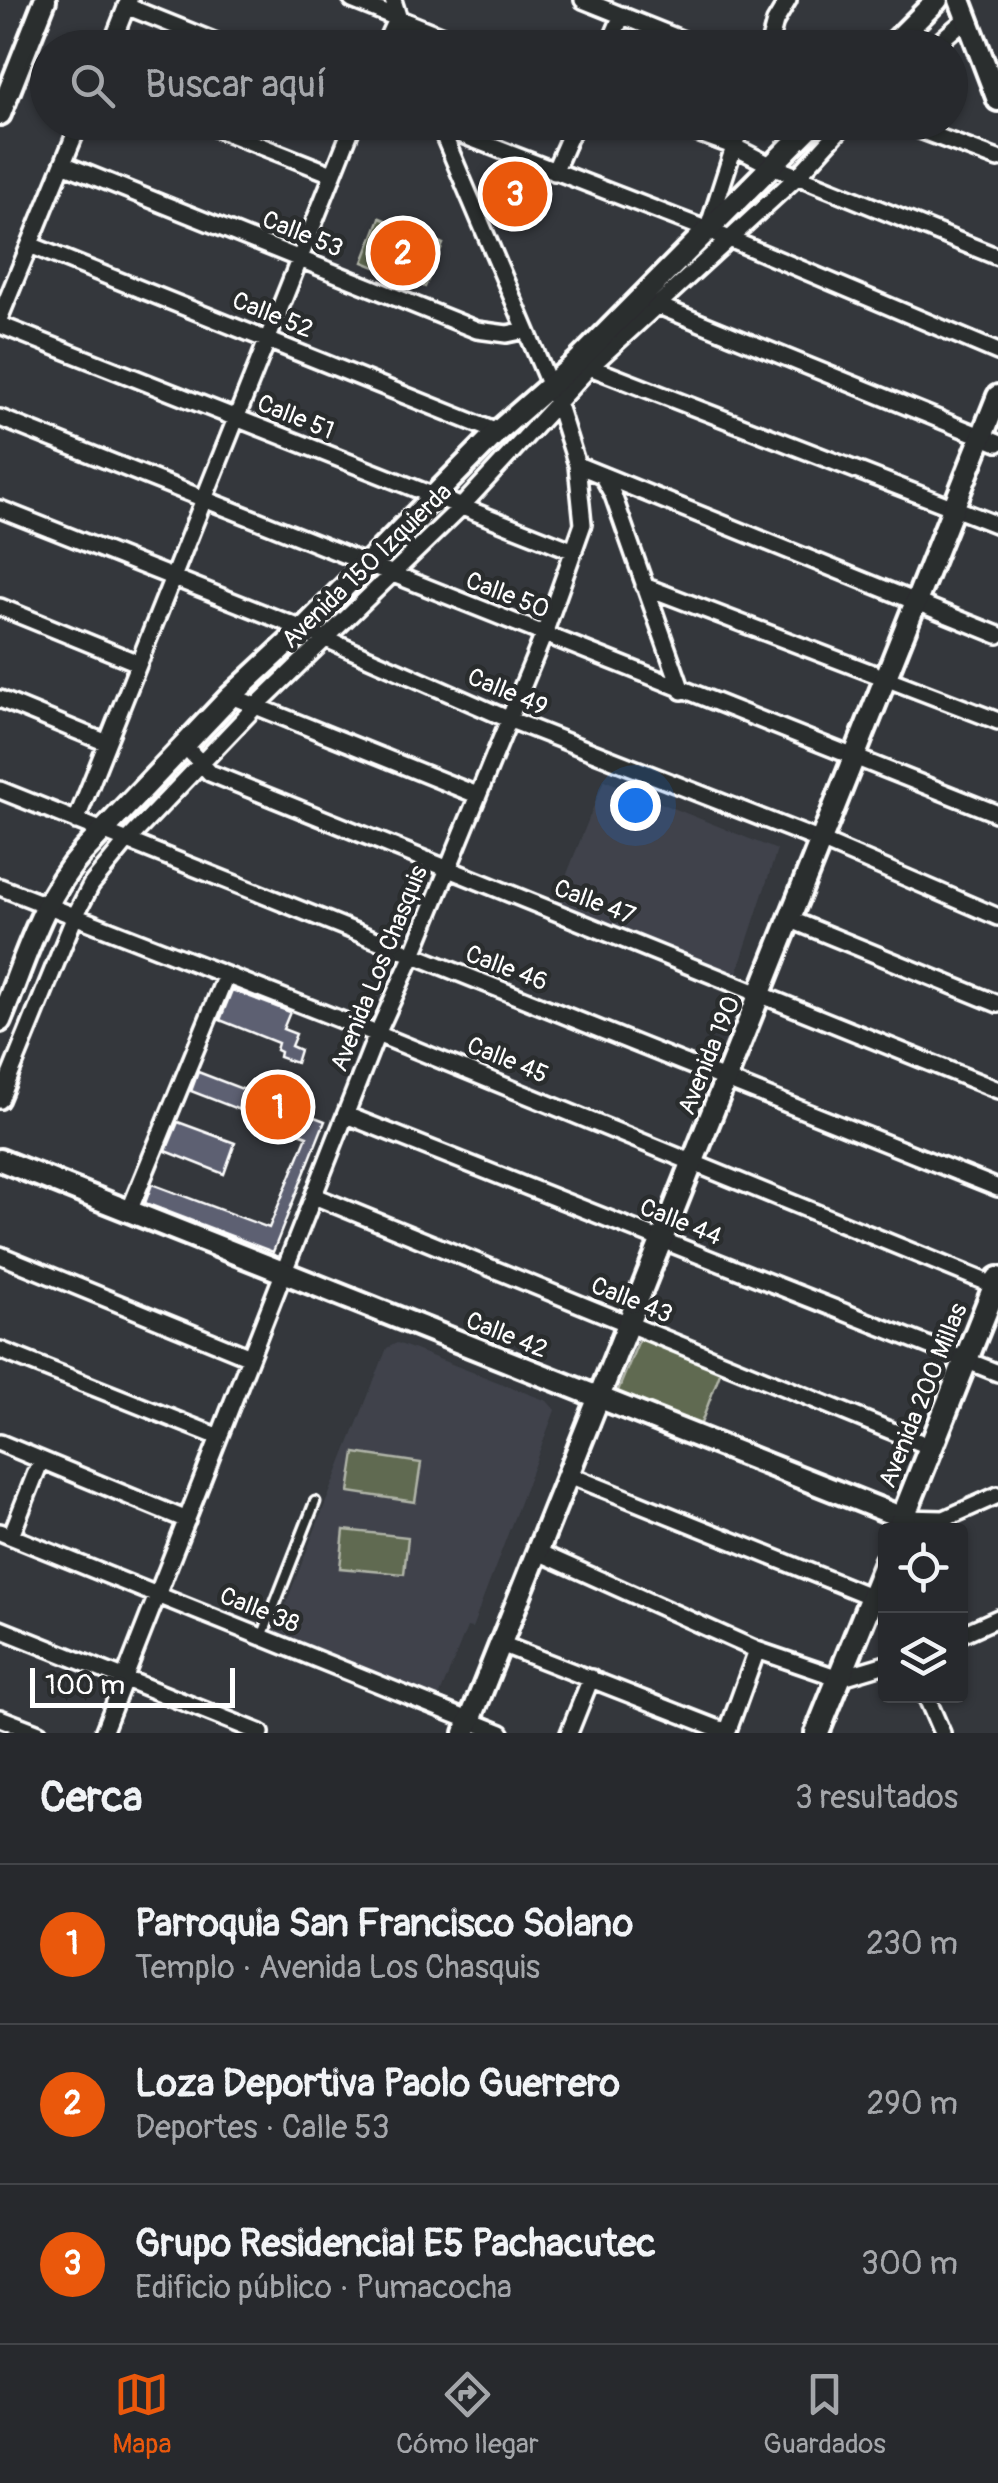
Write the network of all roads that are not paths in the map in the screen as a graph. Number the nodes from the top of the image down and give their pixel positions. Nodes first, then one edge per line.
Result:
1 (45, 0) edge
2 (352, 0) edge
3 (393, 0) edge
4 (583, 0) edge
5 (788, 0) edge
6 (937, 0) edge
7 (128, 3) edge
8 (963, 9) edge
9 (622, 15) junction
10 (397, 18) junction
11 (33, 30) edge
12 (117, 30) edge
13 (190, 30) edge
14 (391, 30) edge
15 (401, 30) edge
16 (427, 30) edge
17 (616, 30) edge
18 (659, 30) edge
19 (774, 30) edge
20 (907, 30) edge
21 (946, 30) edge
22 (30, 38) edge
23 (998, 100) edge
24 (0, 114) edge
25 (73, 140) edge
26 (246, 140) edge
27 (346, 140) edge
28 (445, 140) edge
29 (477, 140) edge
30 (568, 140) edge
31 (716, 140) edge
32 (735, 140) edge
33 (797, 140) edge
34 (831, 140) edge
35 (947, 140) edge
36 (733, 146) junction
37 (998, 159) edge
38 (63, 164) junction
39 (772, 166) junction
40 (554, 172) junction
41 (332, 174) junction
42 (798, 176) junction
43 (708, 230) junction
44 (730, 240) junction
45 (30, 245) junction
46 (998, 257) edge
47 (301, 259) junction
48 (650, 302) junction
49 (0, 321) edge
50 (526, 330) junction
51 (268, 339) junction
52 (998, 352) edge
53 (584, 365) junction
54 (554, 396) junction
55 (998, 396) edge
56 (0, 418) edge
57 (236, 419) junction
58 (497, 432) junction
59 (990, 439) edge
60 (577, 465) junction
61 (602, 475) junction
62 (432, 496) junction
63 (204, 500) junction
64 (461, 507) junction
65 (954, 507) junction
66 (0, 509) edge
67 (998, 524) edge
68 (574, 551) junction
69 (365, 565) junction
70 (392, 576) junction
71 (172, 578) junction
72 (644, 586) junction
73 (915, 602) junction
74 (0, 607) edge
75 (304, 629) junction
76 (544, 634) junction
77 (998, 635) edge
78 (327, 639) junction
79 (138, 664) junction
80 (885, 677) junction
81 (682, 691) junction
82 (231, 696) junction
83 (0, 698) edge
84 (256, 706) junction
85 (508, 719) junction
86 (998, 721) edge
87 (107, 743) junction
88 (184, 745) junction
89 (854, 757) junction
90 (201, 764) junction
91 (0, 790) edge
92 (476, 796) junction
93 (998, 814) edge
94 (76, 821) junction
95 (103, 830) junction
96 (128, 840) junction
97 (821, 842) junction
98 (446, 870) junction
99 (0, 886) edge
100 (47, 904) junction
101 (76, 916) junction
102 (998, 917) edge
103 (789, 919) junction
104 (412, 957) junction
105 (226, 975) junction
106 (7, 983) edge
107 (760, 992) junction
108 (998, 1004) edge
109 (0, 1021) edge
110 (377, 1034) junction
111 (726, 1078) junction
112 (998, 1090) edge
113 (0, 1100) edge
114 (346, 1114) junction
115 (0, 1160) edge
116 (693, 1160) junction
117 (998, 1188) edge
118 (314, 1196) junction
119 (130, 1209) junction
120 (662, 1240) junction
121 (0, 1255) edge
122 (284, 1272) junction
123 (997, 1282) edge
124 (628, 1325) junction
125 (0, 1350) edge
126 (250, 1357) junction
127 (966, 1360) junction
128 (998, 1373) edge
129 (600, 1398) junction
130 (219, 1437) junction
131 (0, 1443) edge
132 (931, 1447) junction
133 (41, 1460) junction
134 (569, 1474) junction
135 (998, 1495) edge
136 (315, 1502) dead end
137 (186, 1520) junction
138 (899, 1523) edge
139 (901, 1523) edge
140 (910, 1523) edge
141 (5, 1534) edge
142 (538, 1552) junction
143 (878, 1582) edge
144 (157, 1595) junction
145 (872, 1597) junction
146 (998, 1618) edge
147 (0, 1629) edge
148 (968, 1631) edge
149 (262, 1637) junction
150 (501, 1644) junction
151 (757, 1650) junction
152 (878, 1666) edge
153 (124, 1678) junction
154 (591, 1678) junction
155 (839, 1678) junction
156 (929, 1703) edge
157 (0, 1718) edge
158 (468, 1727) edge
159 (39, 1733) edge
160 (103, 1733) edge
161 (261, 1733) edge
162 (501, 1733) edge
163 (570, 1733) edge
164 (727, 1733) edge
165 (818, 1733) edge
166 (942, 1733) edge

1 - 11 street
2 - 10 street
3 - 10 street
4 - 9 street
5 - 19 street
6 - 20 street
7 - 12 street
7 - 13 street
8 - 21 street
8 - 23 street
9 - 17 street
9 - 18 street
10 - 14 street
10 - 15 street
10 - 16 street
22 - 24 street
25 - 38 street
26 - 41 street
27 - 41 street
28 - 50 street, Avenida Los Chasquis
29 - 40 street
30 - 40 street
31 - 36 street
32 - 36 street
33 - 39 street, Avenida 150 Izquierda
34 - 42 street, Avenida 150 Izquierda
35 - 37 street
36 - 39 street
36 - 43 street
38 - 45 street
38 - 47 street, Calle 53
39 - 42 street
39 - 43 street, Avenida 150 Izquierda
40 - 43 street
41 - 47 street
42 - 44 street, Avenida 150 Izquierda
42 - 46 street
43 - 44 street
43 - 48 street, Avenida 150 Izquierda
44 - 48 street, Avenida 150 Izquierda
44 - 52 street
45 - 49 street
45 - 51 street, Calle 52
47 - 50 street, Calle 53
47 - 51 street
48 - 53 street, Avenida 150 Izquierda
48 - 59 street
49 - 57 street, Calle 51
50 - 54 street, Avenida Los Chasquis
51 - 57 street
51 - 58 street, Calle 52
53 - 54 street, Avenida 150 Izquierda
53 - 65 street
54 - 58 street, Avenida 150 Izquierda
54 - 60 street, Avenida Los Chasquis
54 - 64 street, Avenida 150 Izquierda
55 - 59 street, Avenida 190
56 - 63 street, Calle 50
57 - 62 street, Calle 51
57 - 63 street
58 - 62 street, Avenida 150 Izquierda
59 - 65 street, Avenida 190
60 - 61 street
60 - 68 street, Avenida Los Chasquis
61 - 72 street
61 - 73 street
62 - 64 street, Calle 51
62 - 69 street, Avenida 150 Izquierda
63 - 69 street, Calle 50
63 - 71 street
64 - 68 street, Calle 51
64 - 70 street, Avenida 150 Izquierda
65 - 67 street
65 - 73 street, Avenida 190
66 - 71 street, Calle 49
68 - 76 street, Avenida Los Chasquis
69 - 70 street, Calle 50
69 - 75 street, Avenida 150 Izquierda
70 - 76 street, Calle 50
70 - 78 street, Avenida 150 Izquierda
71 - 75 street, Calle 49
71 - 79 street
72 - 80 street
72 - 81 street
73 - 77 street
73 - 80 street, Avenida 190
74 - 79 street
75 - 78 street, Calle 49
75 - 82 street, Avenida 150 Izquierda
76 - 81 street, Calle 50
76 - 85 street, Avenida Los Chasquis
78 - 84 street, Avenida 150 Izquierda
78 - 85 street, Calle 49
79 - 87 street
80 - 86 street
80 - 89 street, Avenida 190
81 - 89 street, Calle 50
82 - 84 street
82 - 88 street, Avenida 150 Izquierda
83 - 87 street
84 - 90 street, Avenida 150 Izquierda
84 - 92 street
85 - 92 street, Avenida Los Chasquis
85 - 97 street, Calle 49
87 - 94 street
88 - 90 street, Calle 47
88 - 95 street, Avenida 150 Izquierda
89 - 93 street, Calle 50
89 - 97 street, Avenida 190
90 - 96 street, Avenida 150 Izquierda
90 - 98 street, Calle 47
91 - 94 street, Calle 46
92 - 98 street, Avenida Los Chasquis
94 - 95 street, Calle 46
95 - 96 street, Calle 46
95 - 100 street, Avenida 150 Izquierda
96 - 101 street, Avenida 150 Izquierda
96 - 104 street, Calle 46
97 - 102 street, Calle 49
97 - 103 street, Avenida 190
98 - 104 street, Avenida Los Chasquis
98 - 107 street, Calle 47
99 - 100 street, Calle 45
100 - 101 street, Calle 45
100 - 106 street, Avenida 150 Izquierda
101 - 105 street, Calle 45
101 - 113 street, Avenida 150 Izquierda
103 - 107 street, Avenida 190
103 - 108 street
104 - 110 street, Avenida Los Chasquis
104 - 111 street, Calle 46
105 - 110 street, Calle 45
105 - 119 street
106 - 109 street, Avenida 150 Izquierda
107 - 111 street, Avenida 190
107 - 112 street, Calle 47
110 - 114 street, Avenida Los Chasquis
110 - 116 street, Calle 45
111 - 116 street, Avenida 190
111 - 117 street, Calle 46
114 - 118 street, Avenida Los Chasquis
114 - 120 street, Calle 44
115 - 119 street, Calle 42
116 - 120 street, Avenida 190
116 - 123 street, Calle 45
118 - 122 street, Avenida Los Chasquis
118 - 124 street, Calle 43
119 - 122 street, Calle 42
120 - 124 street, Avenida 190
120 - 127 street, Calle 44
121 - 126 street
122 - 126 street, Avenida Los Chasquis
122 - 129 street, Calle 42
123 - 127 main road, Avenida 200 Millas
124 - 129 street, Avenida 190
124 - 132 street, Calle 43
125 - 130 street
126 - 130 street, Avenida Los Chasquis
127 - 128 street, Calle 44
127 - 132 main road, Avenida 200 Millas
129 - 134 street, Avenida 190
129 - 138 street, Calle 42
130 - 137 street, Avenida Los Chasquis
131 - 133 street
132 - 139 main road, Avenida 200 Millas
133 - 137 street
133 - 141 street
134 - 142 street, Avenida 190
134 - 145 street
135 - 140 street, Calle 42
136 - 149 lane
137 - 144 street, Avenida Los Chasquis
141 - 144 street, Calle 38
142 - 150 street, Avenida 190
142 - 151 street
143 - 145 main road
144 - 149 street, Calle 38
144 - 153 street, Avenida Los Chasquis
145 - 155 main road
146 - 148 street
147 - 153 street
149 - 158 street, Calle 38
150 - 154 street
150 - 158 street, Avenida 190
151 - 155 street
151 - 164 street
152 - 155 street
153 - 160 street, Avenida Los Chasquis
153 - 161 street
154 - 163 street
154 - 164 street
155 - 165 main road
156 - 166 street
157 - 159 street
158 - 162 street, Calle 38

